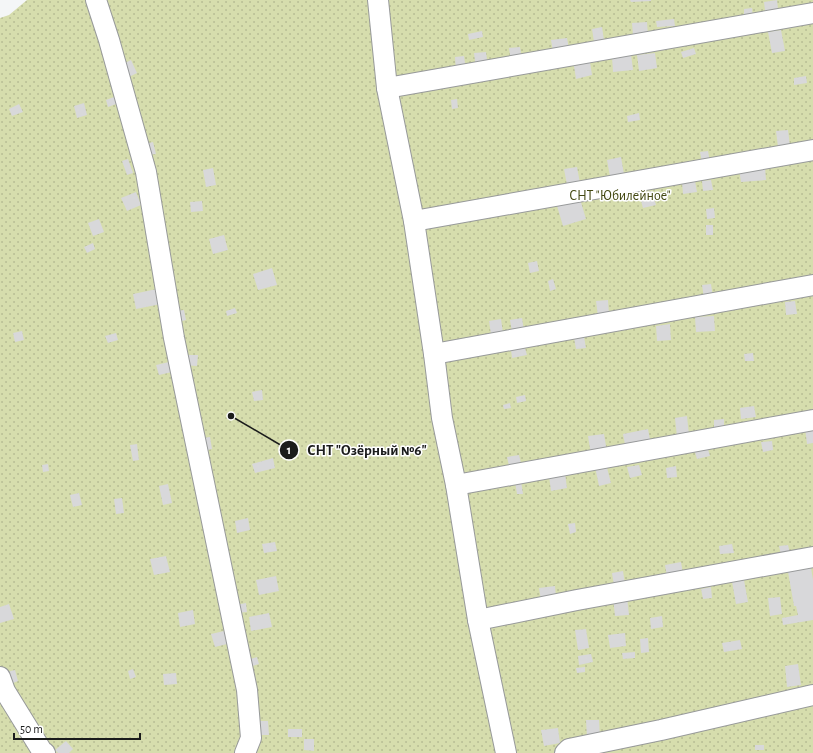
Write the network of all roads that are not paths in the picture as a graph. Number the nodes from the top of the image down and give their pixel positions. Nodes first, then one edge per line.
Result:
1 (96, 0) edge
2 (378, 0) edge
3 (813, 13) edge
4 (387, 88) junction
5 (813, 150) edge
6 (414, 221) junction
7 (813, 285) edge
8 (434, 354) junction
9 (813, 420) edge
10 (456, 485) junction
11 (813, 557) edge
12 (478, 620) junction
13 (0, 677) edge
14 (813, 695) edge
15 (45, 753) edge
16 (245, 753) edge
17 (506, 753) edge
18 (565, 753) edge

1 - 16 street
2 - 4 street
3 - 4 street
4 - 6 street
5 - 6 street
6 - 8 street
7 - 8 street
8 - 10 street
9 - 10 street
10 - 12 street
11 - 12 street
12 - 17 street
13 - 15 street
14 - 18 street

